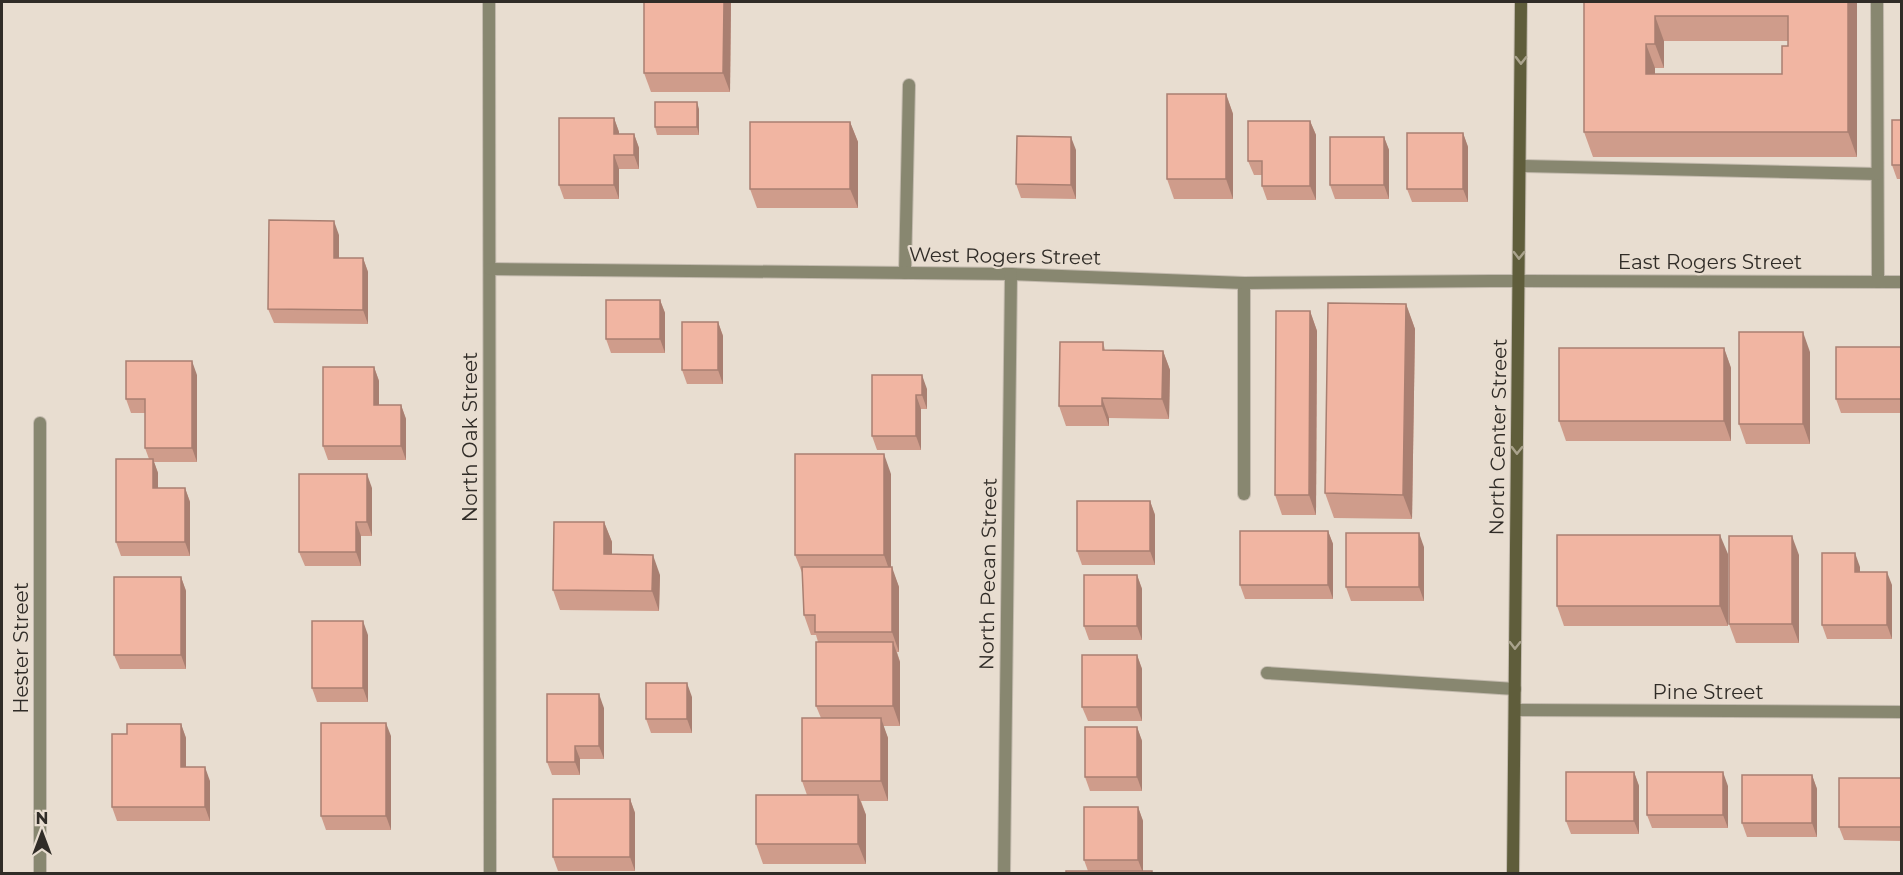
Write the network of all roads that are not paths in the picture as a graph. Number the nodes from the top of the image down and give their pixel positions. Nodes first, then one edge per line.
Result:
1 (489, 2) edge
2 (1521, 2) edge
3 (1877, 2) edge
4 (909, 85) dead end
5 (1520, 166) junction
6 (1877, 174) junction
7 (490, 269) junction
8 (905, 273) junction
9 (1011, 274) junction
10 (1519, 281) junction
11 (1878, 282) junction
12 (1902, 282) edge
13 (1244, 283) junction
14 (40, 423) dead end
15 (1244, 494) dead end
16 (1267, 673) dead end
17 (1515, 689) junction
18 (1515, 710) junction
19 (1902, 712) edge
20 (40, 873) edge
21 (490, 873) edge
22 (1004, 873) edge
23 (1513, 873) edge

1 - 7 street, North Oak Street
2 -> 5 main road, North Center Street
3 - 6 street
4 - 8 street
5 - 6 street
5 -> 10 main road, North Center Street
6 - 11 street
7 - 8 street, West Rogers Street
7 - 21 street, North Oak Street
8 - 9 street, West Rogers Street
9 - 13 street, West Rogers Street
9 - 22 street, North Pecan Street
10 - 11 street, East Rogers Street
10 - 13 street, West Rogers Street
10 -> 17 main road, North Center Street
11 - 12 street, East Rogers Street
13 - 15 street
14 - 20 street, Hester Street
16 - 17 street
17 - 18 main road, North Center Street
18 - 19 street, Pine Street
18 - 23 main road, North Center Street

